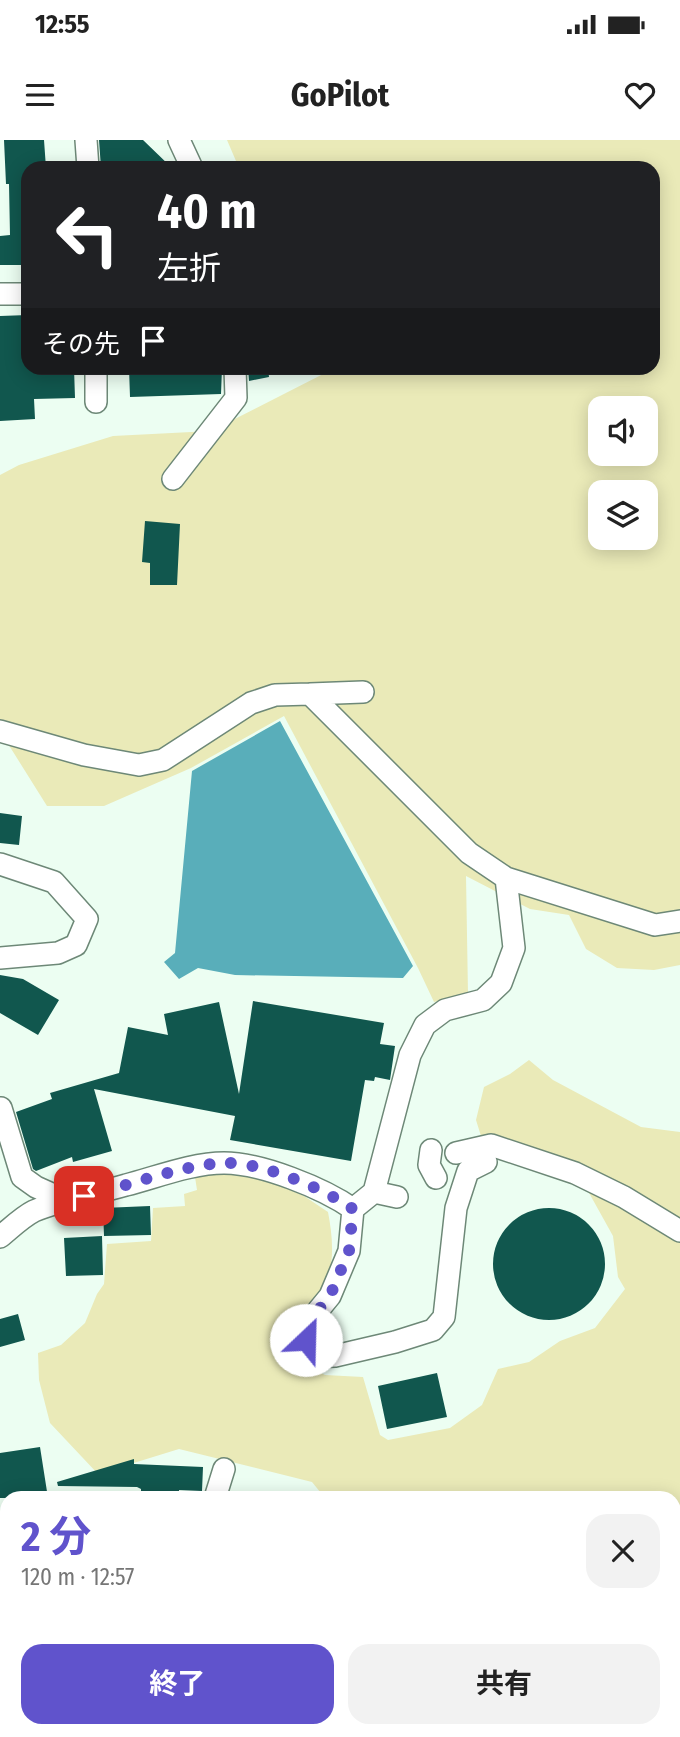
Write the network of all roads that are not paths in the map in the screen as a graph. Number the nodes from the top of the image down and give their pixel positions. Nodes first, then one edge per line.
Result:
1 (86, 140) edge
2 (179, 140) edge
3 (88, 161) edge
4 (189, 161) edge
5 (0, 294) edge
6 (21, 294) edge
7 (96, 375) edge
8 (235, 375) edge
9 (96, 402) dead end
10 (173, 478) dead end
11 (363, 692) dead end
12 (310, 694) junction
13 (0, 731) edge
14 (0, 864) edge
15 (506, 878) junction
16 (680, 921) edge
17 (0, 958) edge
18 (1, 1108) edge
19 (431, 1150) dead end
20 (456, 1153) dead end
21 (486, 1163) dead end
22 (436, 1178) dead end
23 (374, 1192) junction
24 (397, 1197) dead end
25 (65, 1200) junction
26 (353, 1209) junction
27 (680, 1231) edge
28 (0, 1237) edge
29 (224, 1469) dead end
30 (217, 1491) edge

1 - 3 street
2 - 4 street
5 - 6 street
7 - 9 street
8 - 10 street
11 - 12 street
12 - 13 street
12 - 15 street
14 - 17 street
15 - 16 street
15 - 23 street
18 - 25 street
19 - 22 street
20 - 27 street
21 - 26 street
23 - 24 street
23 - 26 street
25 - 26 street
25 - 28 street
29 - 30 street

